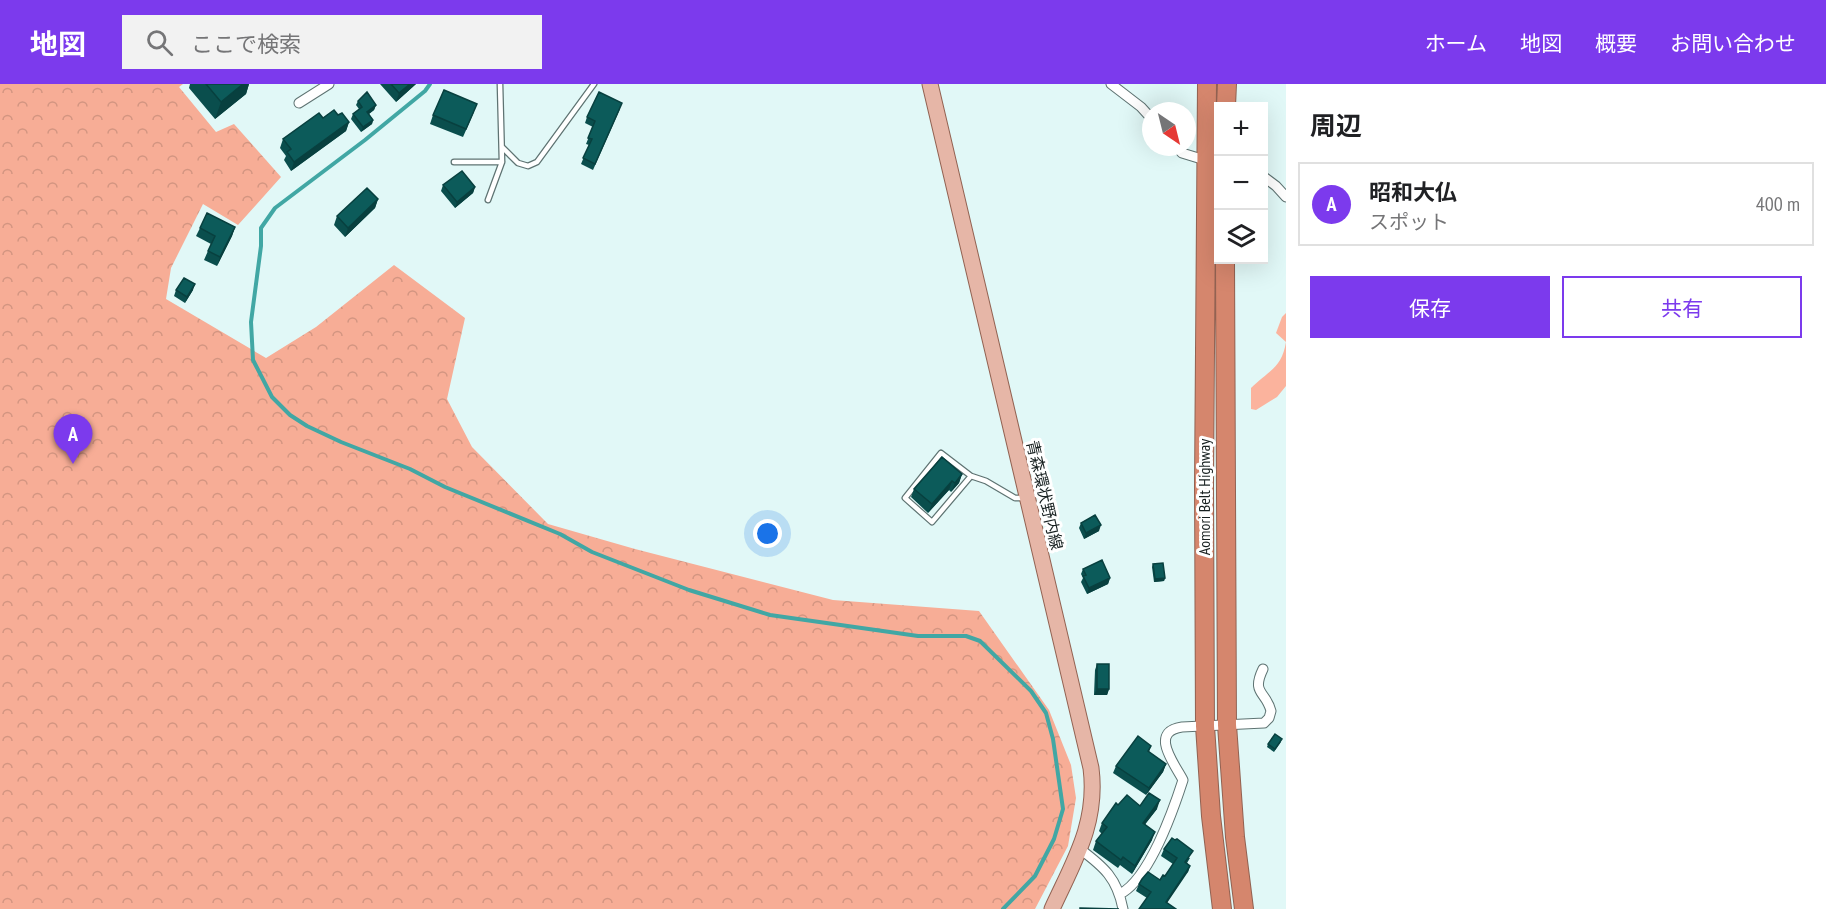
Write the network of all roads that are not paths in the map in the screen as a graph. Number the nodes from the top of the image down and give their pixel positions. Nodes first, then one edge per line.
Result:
1 (329, 84) edge
2 (500, 84) edge
3 (594, 84) edge
4 (930, 84) edge
5 (1111, 84) edge
6 (1207, 84) edge
7 (1227, 84) edge
8 (1226, 102) edge
9 (299, 103) dead end
10 (1142, 108) edge
11 (502, 147) junction
12 (1192, 156) edge
13 (454, 162) dead end
14 (502, 162) junction
15 (1213, 162) edge
16 (1268, 180) edge
17 (1286, 197) edge
18 (488, 200) dead end
19 (1225, 264) edge
20 (971, 476) junction
21 (1028, 498) junction
22 (1263, 669) dead end
23 (1227, 725) junction
24 (1205, 726) junction
25 (1080, 849) junction
26 (1120, 894) junction
27 (1052, 909) edge
28 (1123, 909) edge
29 (1222, 909) edge
30 (1244, 909) edge

1 - 9 street
2 - 11 lane
3 - 11 lane
4 - 21 main road, 青森環状野内線
5 - 10 street
6 - 15 highway, Aomori Belt Highway
7 - 8 highway
11 - 14 lane
12 - 15 street
13 - 14 lane
14 - 18 lane
15 - 24 highway, Aomori Belt Highway
16 - 17 street
19 - 23 highway, Aomori Belt Highway
20 - 20 lane
20 - 21 lane
21 - 25 main road, 青森環状野内線
22 - 23 street
23 - 24 street
23 - 30 highway, Aomori Belt Highway
24 - 26 street
24 - 29 highway, Aomori Belt Highway
25 - 26 street
25 - 27 main road, 青森環状野内線
26 - 28 street

